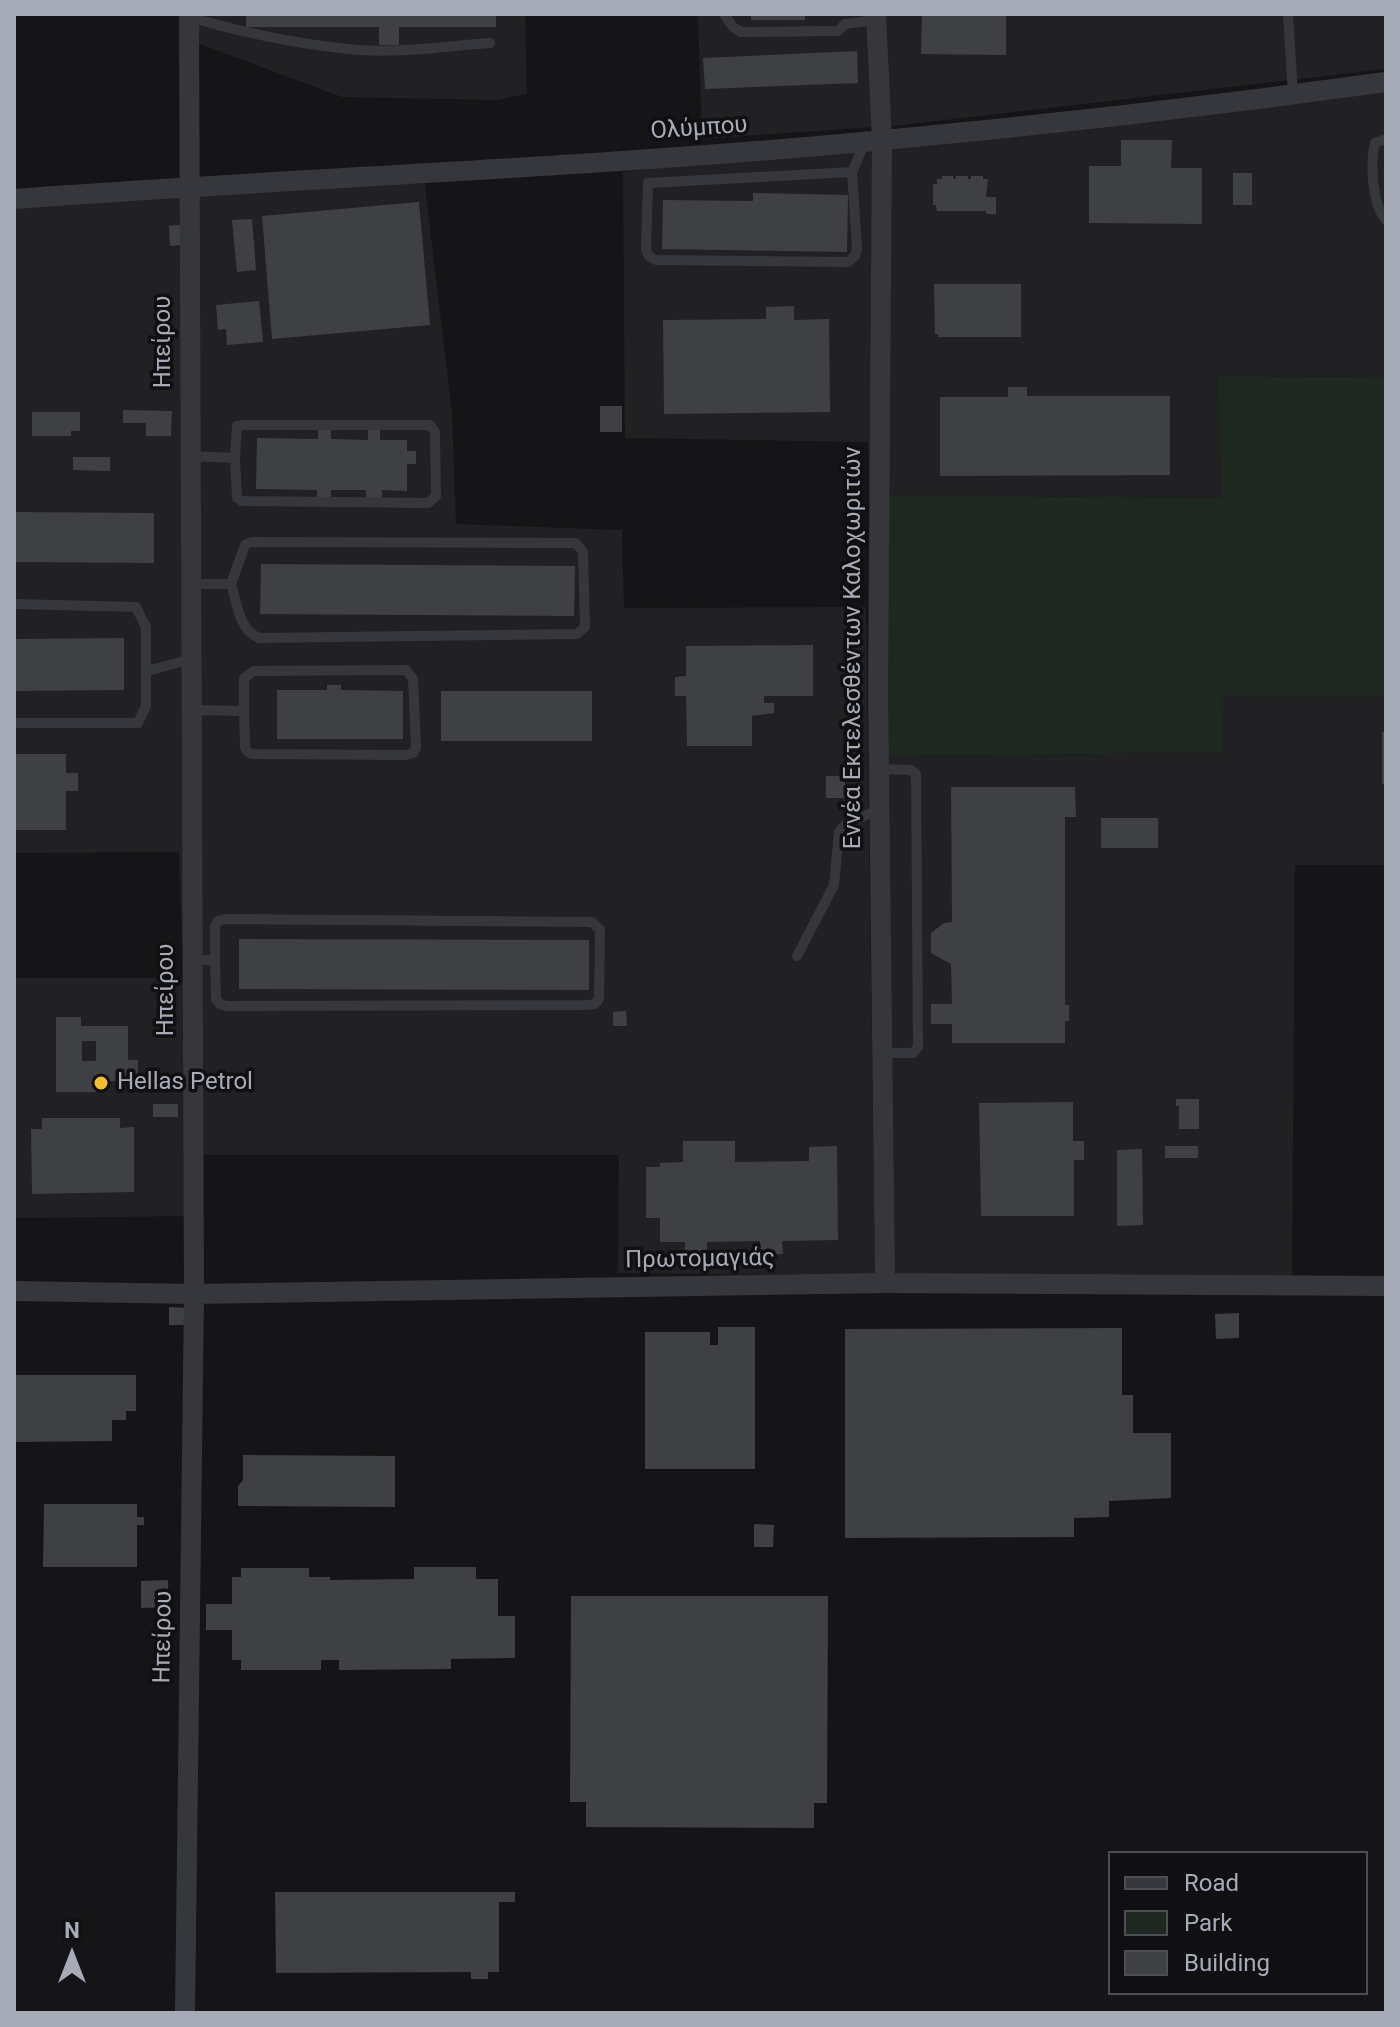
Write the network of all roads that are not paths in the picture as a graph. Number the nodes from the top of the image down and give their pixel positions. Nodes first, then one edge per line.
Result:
1 (724, 14) edge
2 (1288, 14) edge
3 (189, 15) edge
4 (876, 17) edge
5 (845, 19) edge
6 (490, 43) dead end
7 (1386, 82) edge
8 (1293, 95) junction
9 (1386, 139) edge
10 (873, 141) junction
11 (852, 172) junction
12 (189, 186) junction
13 (14, 199) edge
14 (1386, 220) edge
15 (191, 456) junction
16 (235, 458) junction
17 (193, 584) junction
18 (231, 584) junction
19 (14, 604) edge
20 (192, 659) junction
21 (147, 671) junction
22 (192, 710) junction
23 (244, 711) junction
24 (14, 723) edge
25 (880, 769) junction
26 (881, 808) junction
27 (797, 956) dead end
28 (193, 960) junction
29 (215, 960) junction
30 (883, 1053) junction
31 (885, 1283) junction
32 (1386, 1286) edge
33 (14, 1291) edge
34 (194, 1294) junction
35 (185, 2013) edge

1 - 5 lane
2 - 8 lane
3 - 6 lane
3 - 12 street, Ηπείρου
4 - 5 lane
4 - 10 street, Εννέα Εκτελεσθέντων Καλοχωριτών
7 - 8 street, Ολύμπου
8 - 10 street, Ολύμπου
9 - 14 lane
10 - 11 lane
10 - 12 street, Ολύμπου
10 - 25 street, Εννέα Εκτελεσθέντων Καλοχωριτών
11 - 11 lane
12 - 13 street, Ολύμπου
12 - 15 street, Ηπείρου
15 - 16 lane
15 - 17 street, Ηπείρου
16 - 16 lane
17 - 18 lane
17 - 20 street, Ηπείρου
18 - 18 lane
19 - 21 lane
20 - 21 lane
20 - 22 street, Ηπείρου
21 - 24 lane
22 - 23 lane
22 - 28 street, Ηπείρου
23 - 23 lane
25 - 26 street, Εννέα Εκτελεσθέντων Καλοχωριτών
25 - 30 lane
26 - 27 lane
26 - 30 street, Εννέα Εκτελεσθέντων Καλοχωριτών
28 - 29 lane
28 - 34 street, Ηπείρου
29 - 29 lane
30 - 31 street, Εννέα Εκτελεσθέντων Καλοχωριτών
31 - 32 street, Πρωτομαγιάς
31 - 34 street, Πρωτομαγιάς
33 - 34 street, Πρωτομαγιάς
34 - 35 street, Ηπείρου

